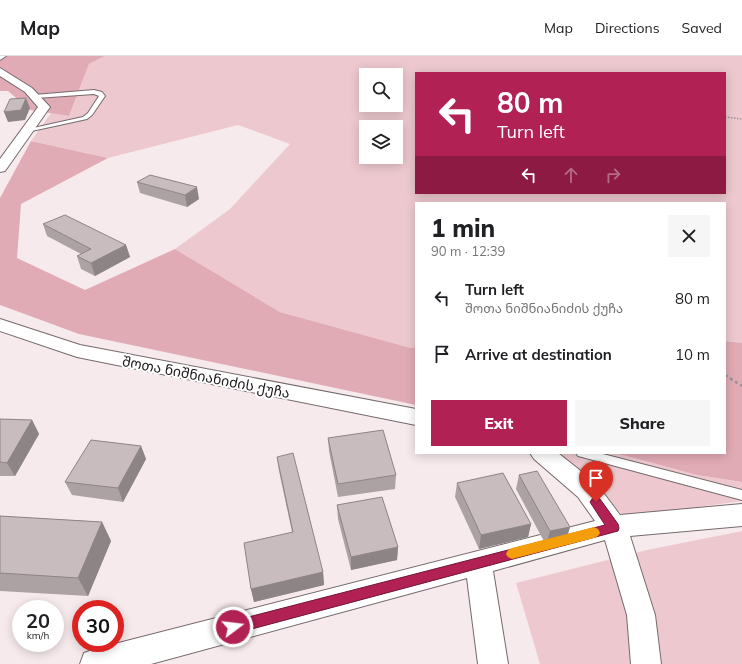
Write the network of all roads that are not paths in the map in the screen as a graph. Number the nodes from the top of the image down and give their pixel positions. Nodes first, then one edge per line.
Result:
1 (0, 71) edge
2 (36, 96) junction
3 (27, 130) junction
4 (0, 168) edge
5 (0, 325) edge
6 (415, 417) edge
7 (543, 454) edge
8 (586, 454) edge
9 (742, 495) edge
10 (742, 515) edge
11 (614, 528) junction
12 (478, 562) junction
13 (95, 664) edge
14 (493, 664) edge
15 (646, 664) edge

1 - 2 street
2 - 3 street
2 - 3 lane
3 - 4 street
5 - 6 street, შოთა ნიშნიანიძის ქუჩა
7 - 11 street
8 - 9 lane
10 - 11 street
11 - 12 street
11 - 15 street
12 - 13 street
12 - 14 street

